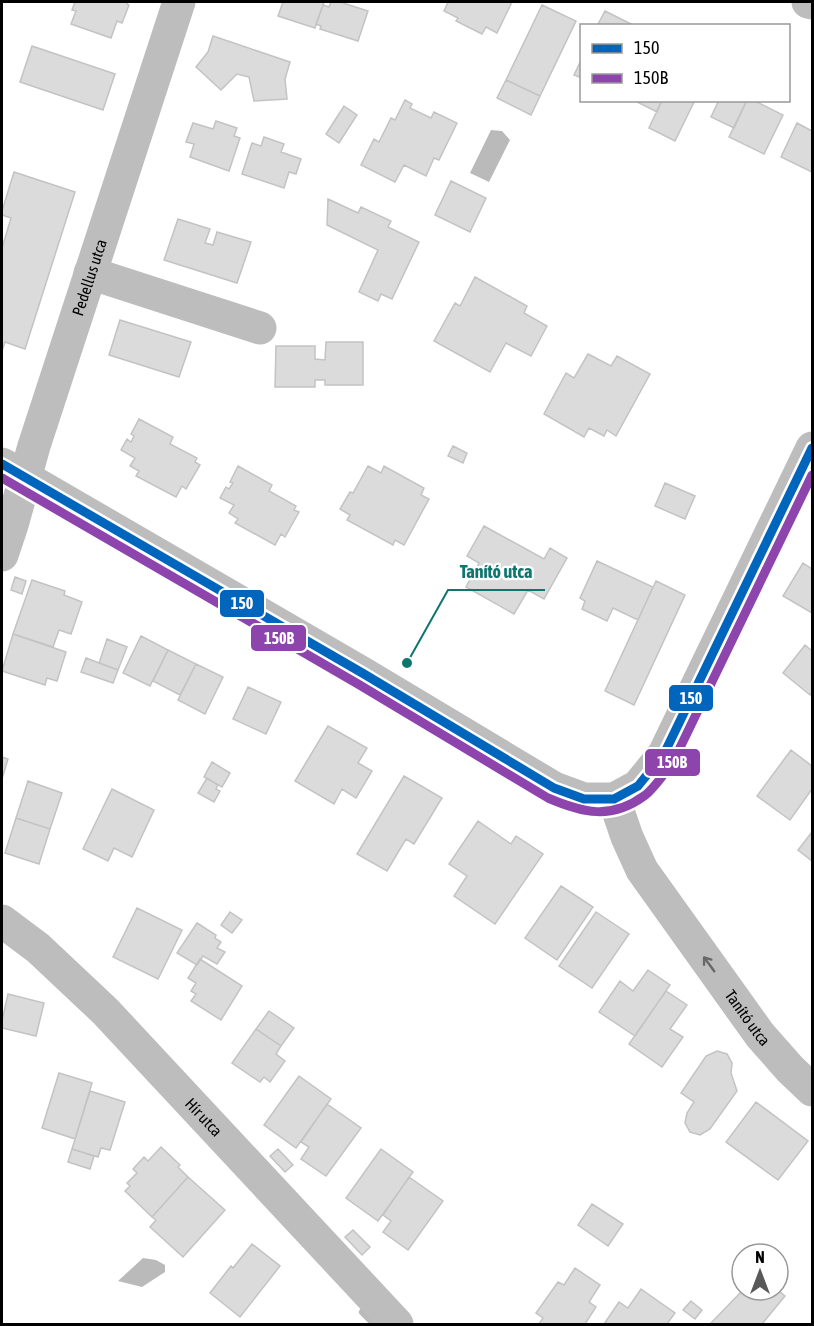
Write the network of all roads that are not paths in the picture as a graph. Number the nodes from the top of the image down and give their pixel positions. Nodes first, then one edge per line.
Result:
1 (179, 2) edge
2 (808, 2) edge
3 (813, 3) edge
4 (90, 273) junction
5 (260, 328) dead end
6 (813, 448) edge
7 (10, 491) edge
8 (2, 555) edge
9 (614, 799) junction
10 (2, 921) edge
11 (813, 1090) edge
12 (397, 1324) edge

1 - 4 street, Pedellus utca
2 - 3 street
4 - 5 street
4 - 7 street, Pedellus utca
6 - 9 street
7 - 8 street, Pedellus utca
7 - 9 street
11 -> 9 street, Tanító utca
10 - 12 street, Hír utca

